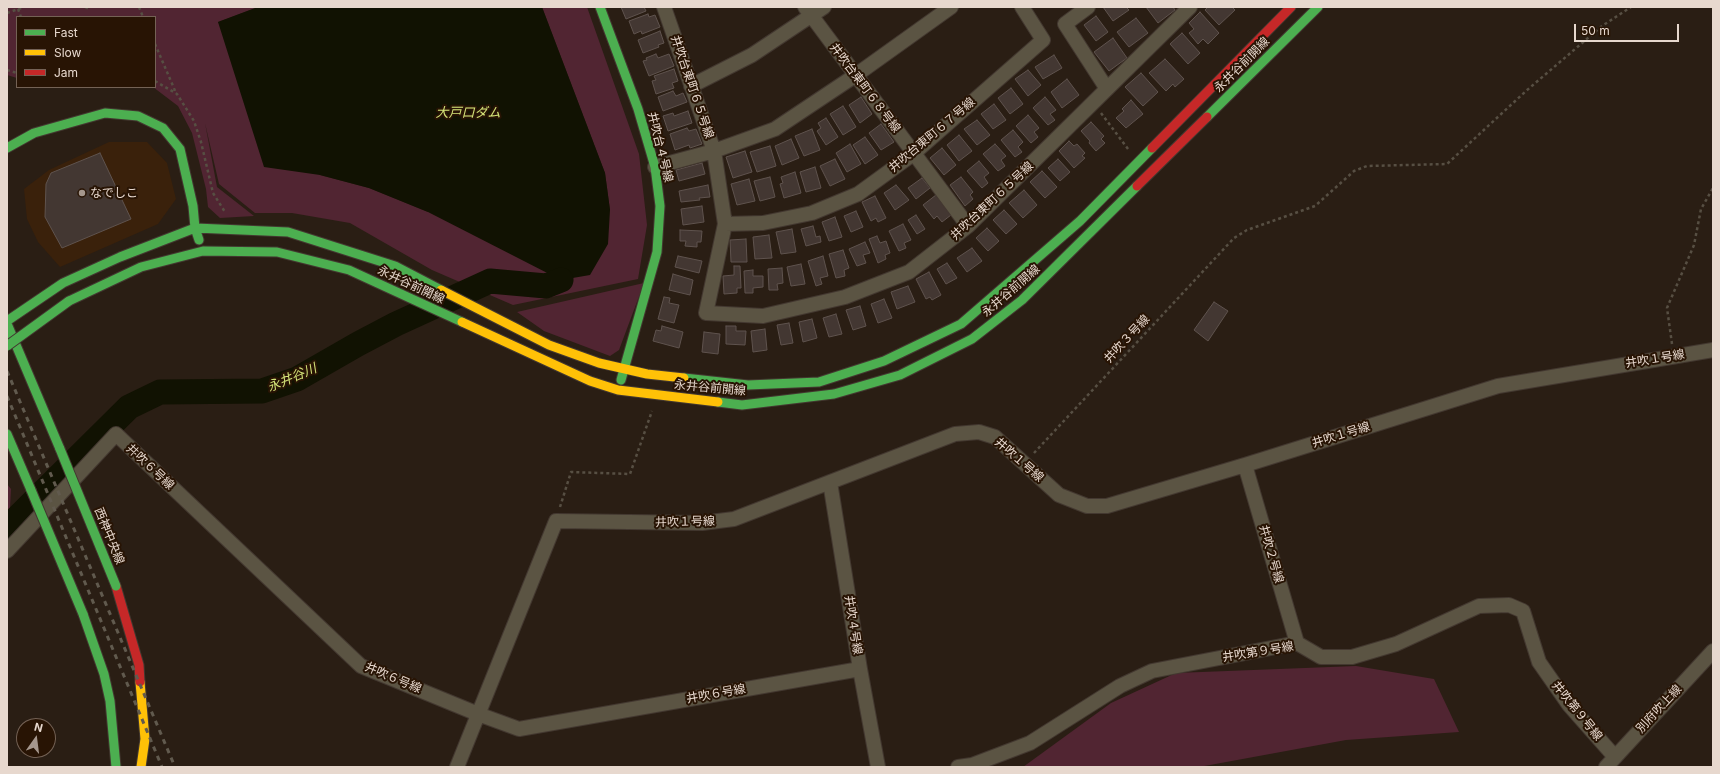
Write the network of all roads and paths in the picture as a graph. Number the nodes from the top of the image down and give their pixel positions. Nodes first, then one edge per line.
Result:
1 (24, 7) edge
2 (85, 7) edge
3 (91, 7) edge
4 (600, 7) edge
5 (824, 7) edge
6 (951, 7) edge
7 (1022, 7) edge
8 (1088, 7) edge
9 (1190, 7) edge
10 (1291, 7) edge
11 (1318, 7) edge
12 (1631, 7) edge
13 (668, 8) edge
14 (18, 9) junction
15 (808, 12) edge
16 (7, 13) edge
17 (21, 16) edge
18 (156, 46) edge
19 (856, 75) junction
20 (156, 82) edge
21 (692, 86) junction
22 (1107, 89) junction
23 (177, 94) junction
24 (1095, 102) junction
25 (14, 133) dead end
26 (34, 133) junction
27 (7, 148) edge
28 (714, 152) junction
29 (913, 154) junction
30 (1138, 162) junction
31 (655, 167) junction
32 (1713, 188) edge
33 (725, 224) junction
34 (968, 226) junction
35 (196, 228) junction
36 (236, 230) junction
37 (203, 251) junction
38 (7, 323) edge
39 (7, 346) edge
40 (1713, 350) edge
41 (1674, 356) junction
42 (624, 369) junction
43 (618, 390) junction
44 (652, 411) dead end
45 (7, 434) edge
46 (7, 443) edge
47 (1024, 464) junction
48 (1245, 465) junction
49 (830, 482) junction
50 (31, 490) junction
51 (556, 521) junction
52 (7, 551) edge
53 (1297, 643) junction
54 (1713, 651) edge
55 (860, 669) junction
56 (478, 714) junction
57 (1610, 762) edge
58 (116, 767) edge
59 (141, 767) edge
60 (457, 767) edge
61 (878, 767) edge
62 (958, 767) edge

1 - 14 path
2 - 3 path
4 - 31 street, 井吹台４号線
5 - 15 street
6 - 19 street
7 - 29 street, 井吹台東町６７号線
8 - 22 street
9 - 22 street, 井吹台東町６５号線
10 - 30 street, 永井谷前開線
11 - 43 street, 永井谷前開線
12 - 47 path, 井吹３号線
13 - 21 street, 井吹台東町６５号線
14 - 16 path
14 - 17 path
15 - 19 street, 井吹台東町６８号線
15 - 21 street
18 - 23 path
19 - 28 street
19 - 29 street, 井吹台東町６８号線
20 - 23 path
21 - 28 street, 井吹台東町６５号線
22 - 24 street, 井吹台東町６５号線
23 - 36 path
24 - 30 path
24 - 34 street, 井吹台東町６５号線
25 - 26 street
26 - 27 street
26 - 35 street
28 - 31 street
28 - 33 street, 井吹台東町６５号線
29 - 33 street, 井吹台東町６７号線
29 - 34 street, 井吹台東町６８号線
30 - 42 street, 永井谷前開線
31 - 42 street, 井吹台４号線
32 - 41 path
33 - 34 street, 井吹台東町６５号線
35 - 36 street, 永井谷前開線
35 - 37 street
35 - 38 street, 永井谷前開線
36 - 42 street, 永井谷前開線
37 - 39 street, 永井谷前開線, bridge
37 - 43 street, 永井谷前開線
38 - 59 street, 西神中央線, bridge
40 - 41 street, 井吹１号線
41 - 48 street, 井吹１号線
42 - 43 street, 井吹台４号線
44 - 51 path
45 - 50 street
46 - 50 street
47 - 48 street, 井吹１号線
47 - 49 street, 井吹１号線
48 - 53 street, 井吹２号線
49 - 51 street, 井吹１号線
49 - 55 street, 井吹４号線
50 - 58 street, bridge
51 - 56 street
52 - 56 street, 井吹６号線
53 - 57 street, 井吹第９号線
53 - 62 street, 井吹第９号線
54 - 57 street, 別府吹上線
55 - 56 street, 井吹６号線
55 - 61 street, 井吹４号線
56 - 60 street

